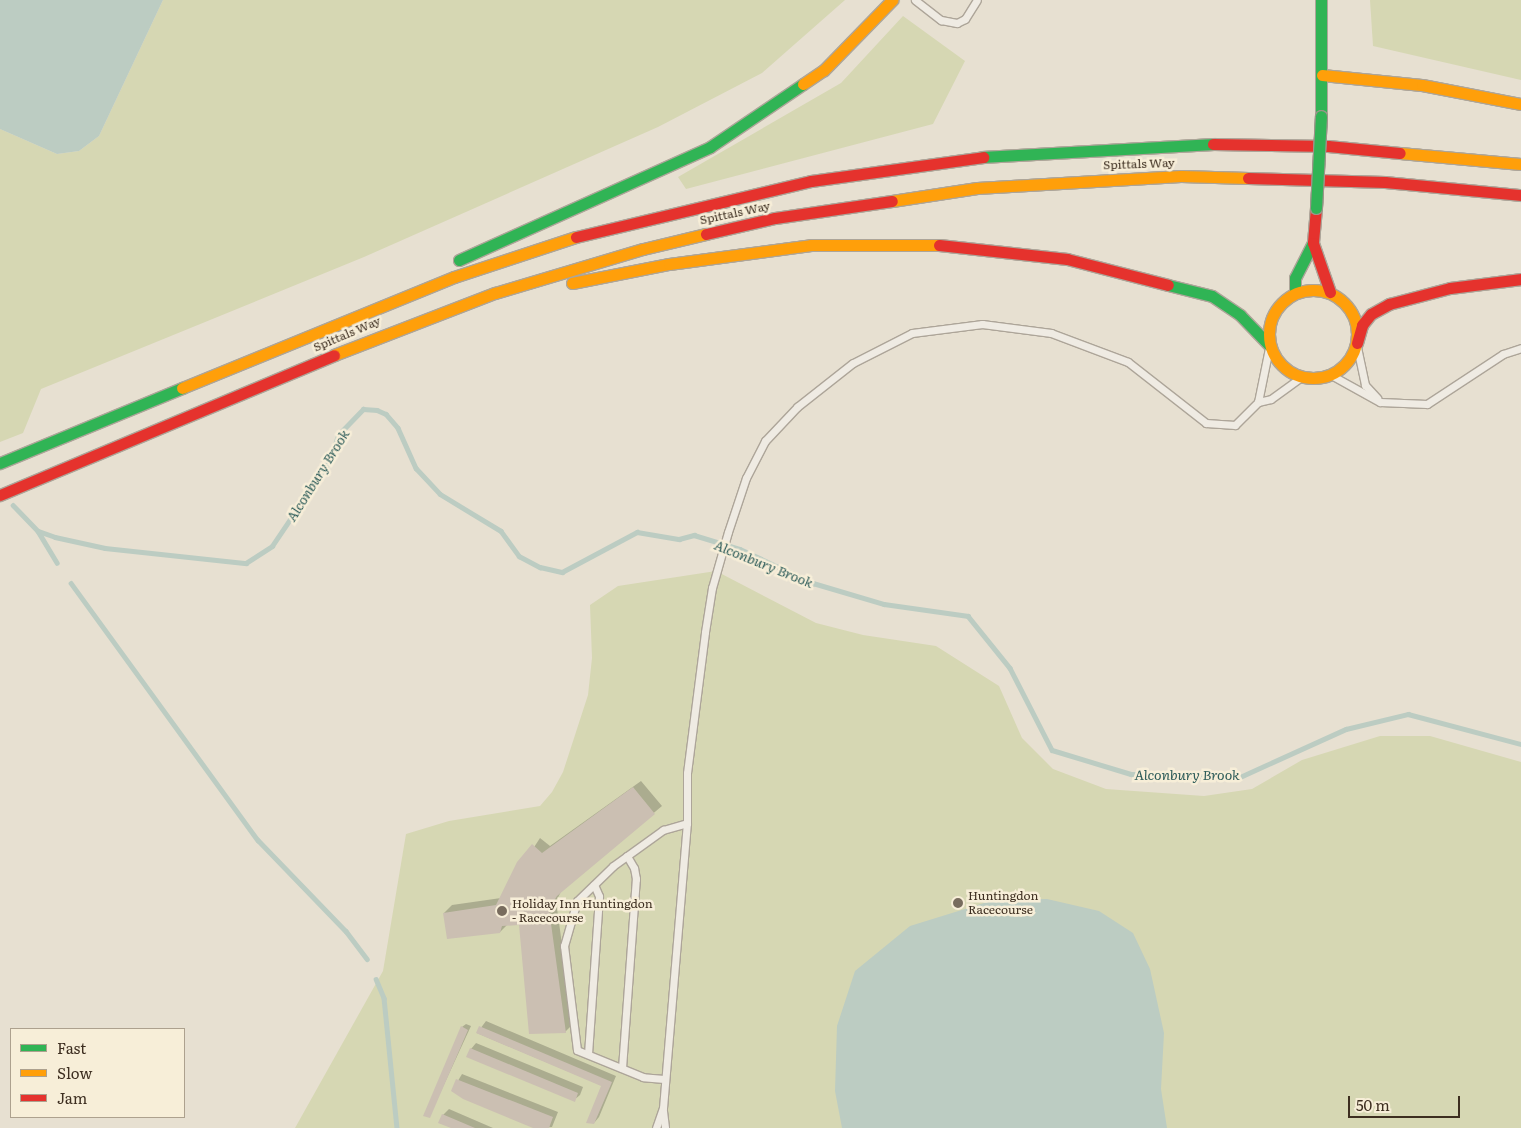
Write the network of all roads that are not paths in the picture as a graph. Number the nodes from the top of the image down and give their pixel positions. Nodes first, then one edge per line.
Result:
1 (892, 0) edge
2 (915, 0) edge
3 (978, 0) edge
4 (1321, 0) edge
5 (1322, 75) junction
6 (1521, 104) edge
7 (1521, 164) edge
8 (1521, 195) edge
9 (1313, 243) junction
10 (445, 265) dead end
11 (1521, 278) edge
12 (393, 288) dead end
13 (1295, 292) junction
14 (1330, 292) junction
15 (395, 329) junction
16 (317, 331) junction
17 (1357, 344) junction
18 (1270, 346) junction
19 (1521, 348) edge
20 (1331, 375) junction
21 (1301, 377) junction
22 (1258, 402) junction
23 (1380, 402) junction
24 (0, 463) edge
25 (0, 495) edge
26 (687, 823) junction
27 (627, 856) junction
28 (594, 885) junction
29 (588, 1054) junction
30 (622, 1068) junction
31 (664, 1079) junction
32 (663, 1108) junction
33 (656, 1128) edge
34 (665, 1128) edge

1 - 10 main road
2 - 3 lane
4 - 5 main road
5 - 6 main road
5 - 9 main road, bridge
7 - 16 main road, Spittals Way
8 - 15 main road, Spittals Way
9 - 13 main road
9 - 14 main road
11 - 17 main road
12 - 16 main road
13 - 14 main road
13 - 18 main road
14 - 17 main road
15 - 18 main road
15 - 25 main road, Spittals Way
16 - 24 main road, Spittals Way
17 - 20 main road
17 - 23 lane
18 - 21 main road
18 - 22 lane
19 - 23 lane
20 - 21 main road
20 - 23 lane
21 - 22 lane
22 - 26 lane
26 - 27 lane
26 - 31 lane
27 - 28 lane
27 - 30 lane
28 - 29 lane
28 - 29 lane
29 - 30 lane
30 - 31 lane
31 - 32 lane
32 - 33 lane
32 - 34 lane

